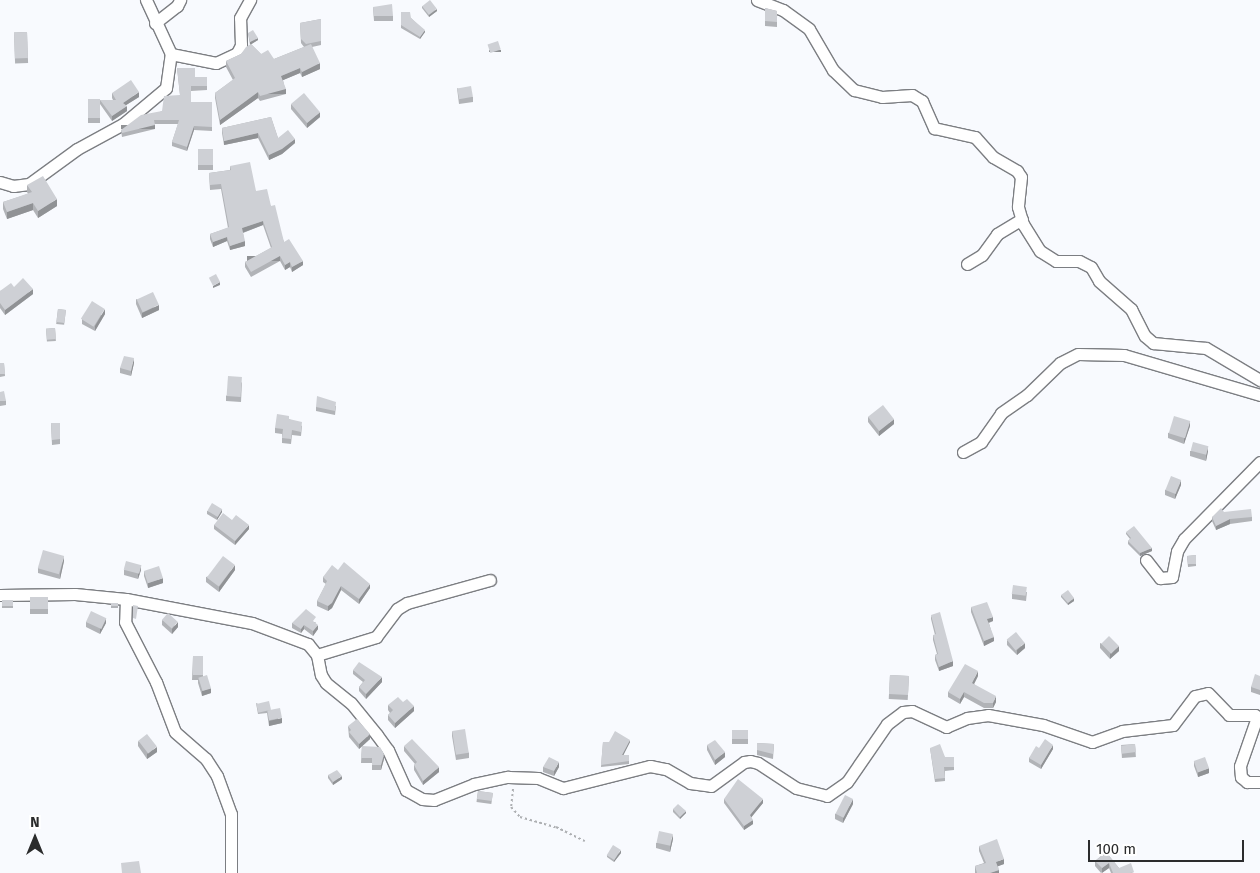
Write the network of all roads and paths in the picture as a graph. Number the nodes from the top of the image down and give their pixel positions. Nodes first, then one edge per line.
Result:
1 (146, 0) edge
2 (180, 0) edge
3 (250, 0) edge
4 (757, 0) edge
5 (155, 23) junction
6 (171, 54) junction
7 (0, 182) edge
8 (1022, 219) junction
9 (967, 264) dead end
10 (1260, 380) edge
11 (1260, 395) edge
12 (963, 452) dead end
13 (1260, 462) edge
14 (1146, 560) dead end
15 (490, 580) dead end
16 (0, 595) edge
17 (126, 598) junction
18 (317, 656) junction
19 (523, 776) junction
20 (1260, 782) edge
21 (585, 841) dead end
22 (231, 873) edge

1 - 5 street
2 - 5 street
3 - 6 street
4 - 8 street
5 - 6 street
6 - 7 street
8 - 9 street
8 - 10 street
11 - 12 street
13 - 14 street
15 - 18 street
16 - 17 street
17 - 18 street
17 - 22 street
18 - 19 street
19 - 20 street
19 - 21 path

